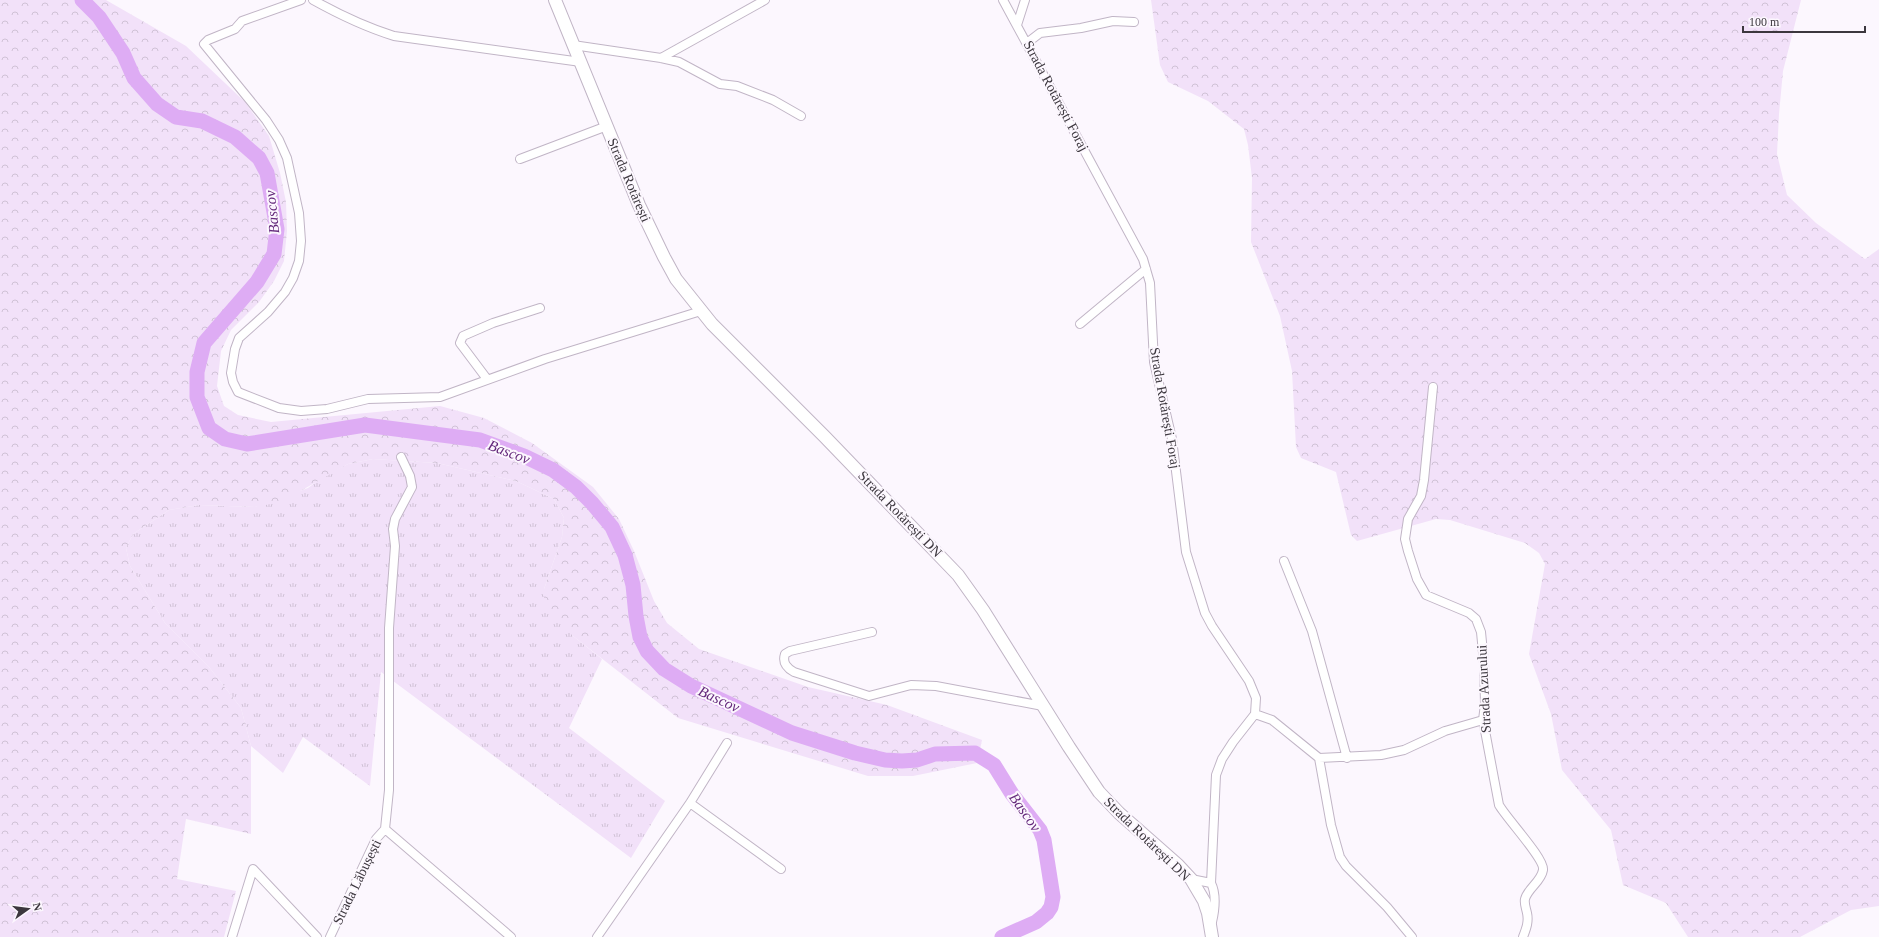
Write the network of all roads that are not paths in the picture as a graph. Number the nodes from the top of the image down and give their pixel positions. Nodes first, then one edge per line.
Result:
1 (301, 0) edge
2 (313, 0) edge
3 (555, 0) edge
4 (765, 0) edge
5 (1003, 0) edge
6 (1026, 0) edge
7 (1134, 22) dead end
8 (1017, 25) junction
9 (1027, 43) junction
10 (573, 45) junction
11 (661, 58) junction
12 (581, 62) junction
13 (801, 116) dead end
14 (607, 126) junction
15 (520, 159) dead end
16 (1146, 269) junction
17 (540, 308) dead end
18 (701, 311) junction
19 (1080, 324) dead end
20 (730, 343) joint
21 (487, 379) junction
22 (1433, 387) dead end
23 (401, 458) dead end
24 (1284, 561) dead end
25 (872, 632) dead end
26 (1043, 706) junction
27 (1255, 714) junction
28 (1483, 720) junction
29 (727, 743) dead end
30 (1319, 758) junction
31 (1347, 758) junction
32 (690, 803) junction
33 (385, 829) junction
34 (781, 869) dead end
35 (1191, 879) junction
36 (1211, 883) junction
37 (1212, 932) edge
38 (232, 937) edge
39 (317, 937) edge
40 (330, 937) edge
41 (511, 937) edge
42 (598, 937) edge
43 (1412, 937) edge
44 (1523, 937) edge

1 - 21 street
2 - 12 street
3 - 10 highway, Strada Rotărești
4 - 11 street
5 - 8 street, Strada Rotărești Foraj
6 - 8 street
7 - 9 street
8 - 9 street, Strada Rotărești Foraj
9 - 16 street, Strada Rotărești Foraj
10 - 11 street
10 - 12 highway, Strada Rotărești
11 - 13 street
12 - 14 highway, Strada Rotărești
14 - 15 street
14 - 18 highway, Strada Rotărești
16 - 19 street
16 - 27 street, Strada Rotărești Foraj
17 - 21 street
18 - 20 highway, Strada Rotărești
18 - 21 street
20 - 26 highway, Strada Rotărești DN
22 - 28 street, Strada Azurului
23 - 33 street
24 - 31 street
25 - 26 street
26 - 35 highway, Strada Rotărești DN
27 - 30 street
27 - 36 street
28 - 31 street
28 - 44 street, Strada Azurului
29 - 32 street
30 - 31 street
30 - 43 street
32 - 34 street
32 - 42 street
33 - 40 street, Strada Lăbușești
33 - 41 street
35 - 36 street
35 - 37 highway, Strada Rotărești DN
36 - 37 street
38 - 39 street

